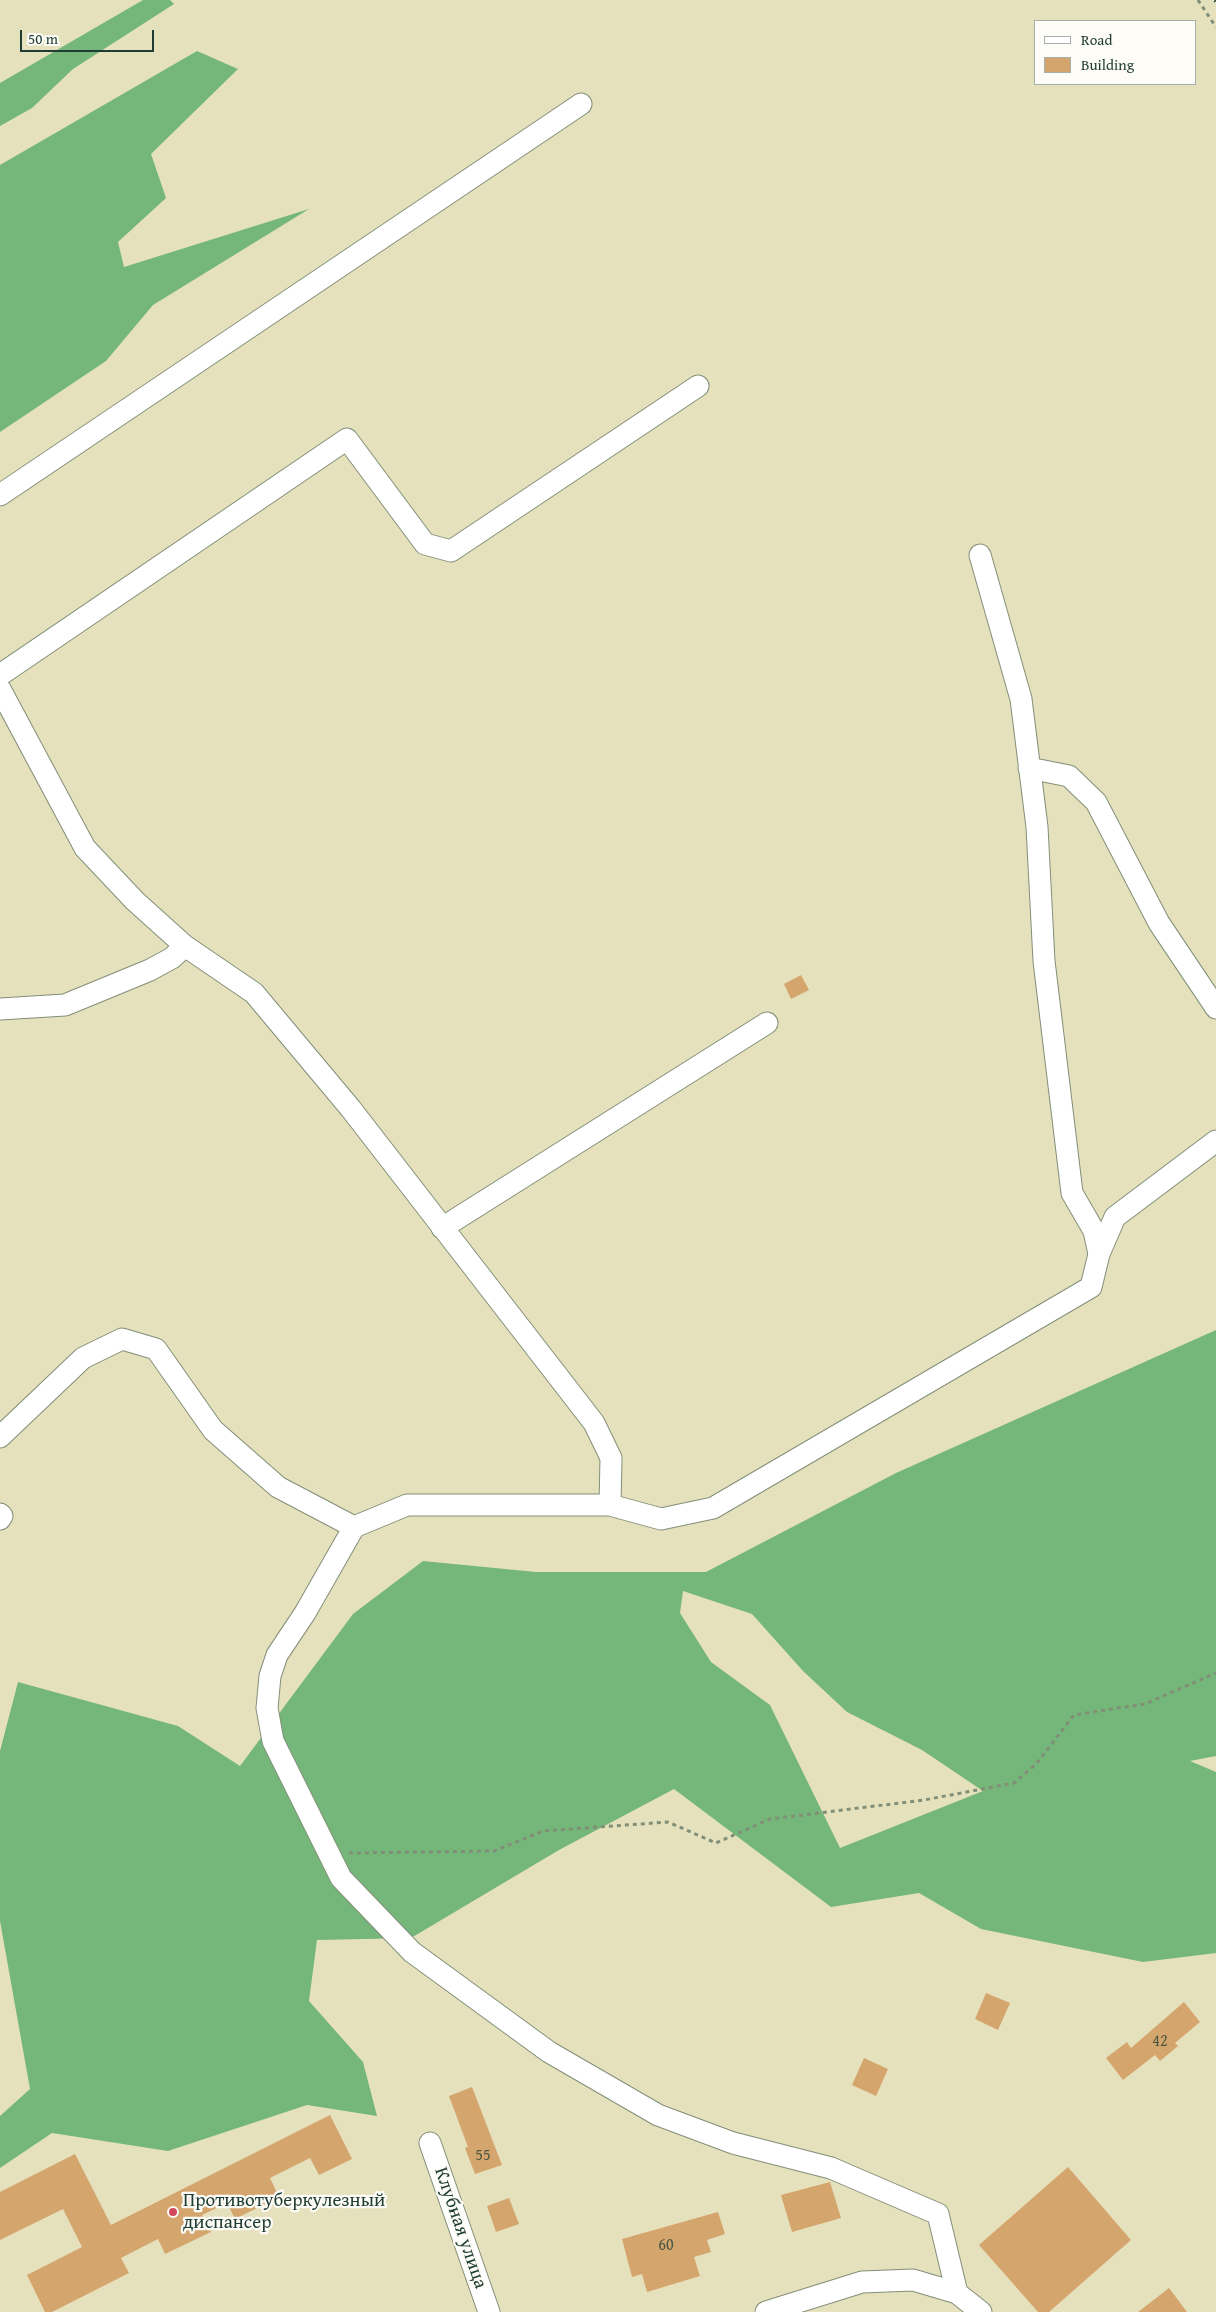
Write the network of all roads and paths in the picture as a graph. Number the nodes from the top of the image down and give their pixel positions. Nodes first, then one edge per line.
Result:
1 (1198, 0) edge
2 (1216, 27) edge
3 (581, 104) dead end
4 (698, 386) dead end
5 (0, 495) edge
6 (980, 555) dead end
7 (0, 675) edge
8 (0, 689) edge
9 (1029, 768) junction
10 (185, 946) junction
11 (1216, 1008) edge
12 (0, 1010) edge
13 (767, 1023) dead end
14 (1216, 1141) edge
15 (442, 1228) junction
16 (1098, 1254) junction
17 (0, 1437) edge
18 (610, 1505) junction
19 (0, 1514) edge
20 (0, 1519) edge
21 (354, 1526) junction
22 (1216, 1673) edge
23 (328, 1854) junction
24 (430, 2143) dead end
25 (956, 2292) junction
26 (978, 2309) edge
27 (489, 2312) edge
28 (766, 2312) edge

1 - 2 path
3 - 5 street
4 - 7 street
6 - 9 street
8 - 10 street
9 - 11 street
9 - 16 street
10 - 12 street
10 - 15 street
13 - 15 street
14 - 16 street
15 - 18 street
16 - 18 street
17 - 21 street
18 - 21 street
19 - 20 street
21 - 23 street
22 - 23 path
23 - 25 street
24 - 27 street, Клубная улица
25 - 26 street
25 - 28 street

